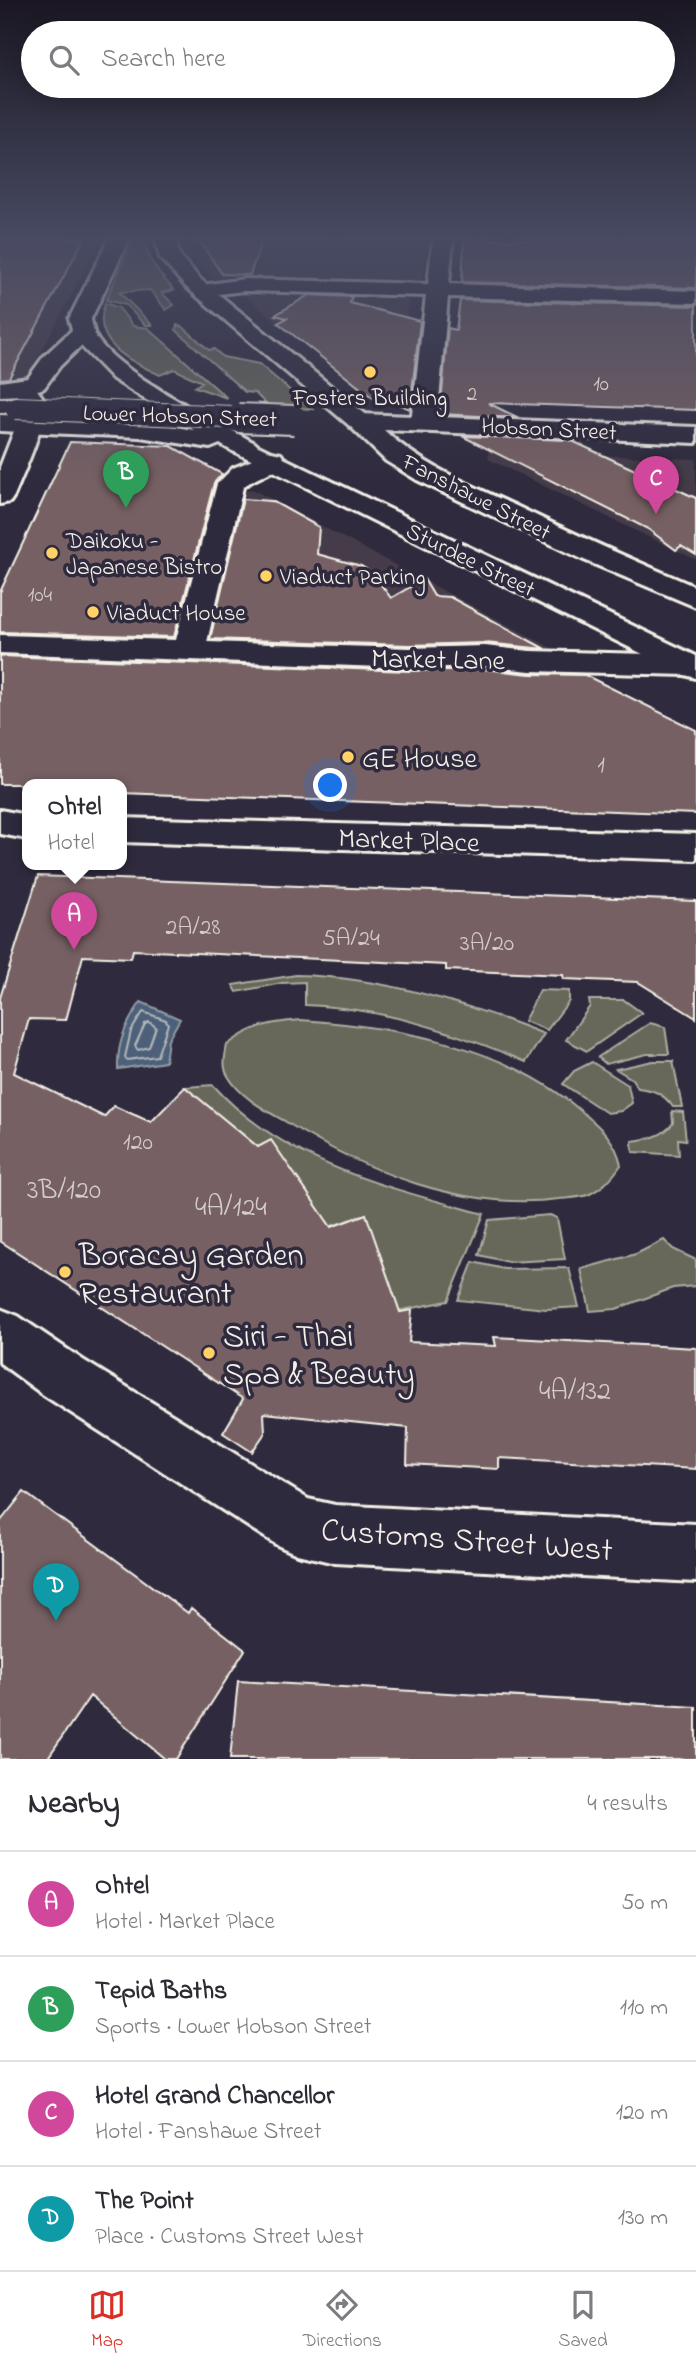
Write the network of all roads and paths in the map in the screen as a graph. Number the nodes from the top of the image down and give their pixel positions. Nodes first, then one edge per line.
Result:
1 (81, 321) edge
2 (239, 321) edge
3 (433, 321) edge
4 (82, 333) junction
5 (12, 388) edge
6 (0, 407) edge
7 (360, 422) junction
8 (0, 423) edge
9 (424, 423) junction
10 (27, 424) junction
11 (696, 435) edge
12 (246, 448) junction
13 (272, 460) junction
14 (0, 496) edge
15 (696, 598) edge
16 (0, 644) edge
17 (189, 650) junction
18 (692, 666) edge
19 (0, 822) edge
20 (22, 826) edge
21 (127, 830) edge
22 (696, 847) edge
23 (0, 1333) edge
24 (696, 1553) edge

1 - 4 main road
2 - 7 main road, Fanshawe Street
3 - 9 main road
4 - 5 main road
4 - 12 main road
5 - 10 main road
6 - 7 main road, Lower Hobson Street, bridge
7 - 9 main road, Hobson Street
7 - 15 main road, Fanshawe Street
8 - 10 main road, Lower Hobson Street
9 - 11 main road, Hobson Street
10 - 12 main road, Lower Hobson Street
10 - 14 main road
12 - 13 main road, Sturdee Street
13 - 17 main road
13 - 18 main road, Sturdee Street
16 - 17 main road, Market Lane
17 - 18 main road, Market Lane
19 - 20 main road
21 - 22 main road, Market Place
23 - 24 main road, Customs Street West

